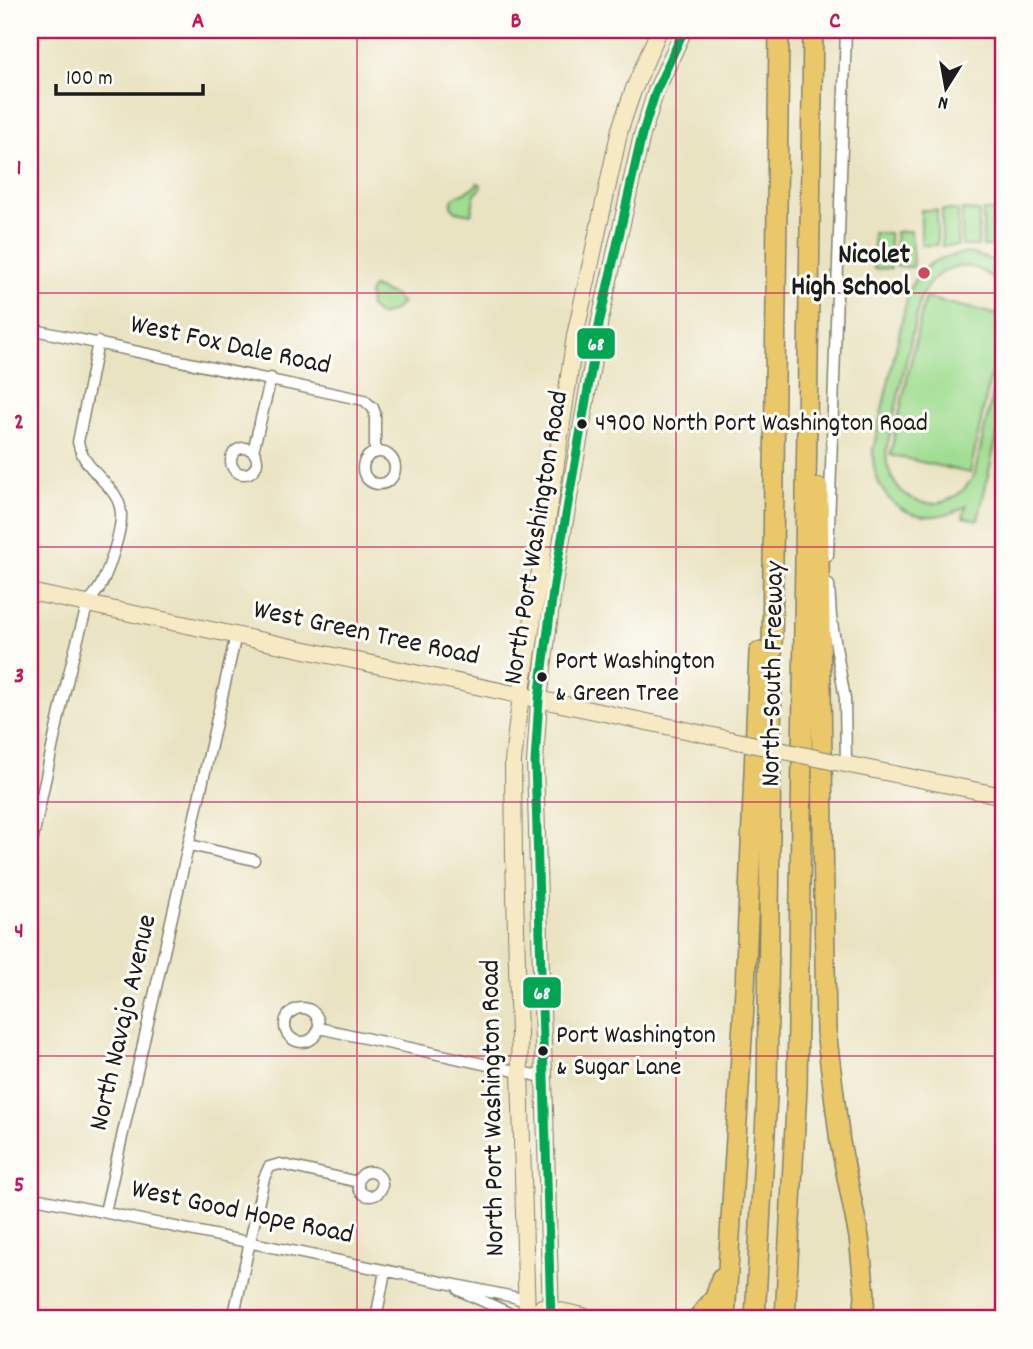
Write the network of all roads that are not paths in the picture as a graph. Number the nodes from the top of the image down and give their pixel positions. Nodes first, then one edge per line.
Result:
1 (659, 30) edge
2 (684, 30) edge
3 (779, 30) edge
4 (813, 30) edge
5 (846, 30) edge
6 (30, 329) edge
7 (98, 342) junction
8 (271, 378) junction
9 (807, 429) junction
10 (253, 451) dead end
11 (375, 453) dead end
12 (774, 477) junction
13 (30, 592) edge
14 (88, 604) junction
15 (236, 635) junction
16 (521, 694) junction
17 (539, 699) junction
18 (513, 762) junction
19 (534, 762) junction
20 (840, 763) junction
21 (1003, 796) edge
22 (190, 845) junction
23 (30, 851) edge
24 (254, 860) dead end
25 (518, 993) junction
26 (541, 996) junction
27 (319, 1028) dead end
28 (520, 1072) junction
29 (543, 1077) junction
30 (358, 1182) dead end
31 (30, 1197) edge
32 (105, 1212) junction
33 (249, 1243) junction
34 (728, 1256) junction
35 (385, 1271) junction
36 (444, 1283) junction
37 (527, 1301) junction
38 (551, 1315) edge
39 (865, 1316) edge
40 (233, 1319) edge
41 (376, 1319) edge
42 (524, 1319) edge
43 (597, 1319) edge
44 (697, 1319) edge
45 (725, 1319) edge
46 (755, 1319) edge
47 (785, 1319) edge

1 - 16 main road, North Port Washington Road
2 - 17 main road, North Port Washington Road
3 - 12 highway, North-South Freeway
4 - 9 highway, North-South Freeway
5 - 20 street
6 - 7 street, West Fox Dale Road
7 - 8 street, West Fox Dale Road
7 - 14 street
8 - 10 street
8 - 11 street, West Fox Dale Road
9 - 39 highway
9 - 47 highway, North-South Freeway
12 - 34 highway
12 - 46 highway, North-South Freeway
13 - 14 main road, West Green Tree Road
14 - 15 main road, West Green Tree Road
14 - 23 street
15 - 16 main road, West Green Tree Road
15 - 22 street, North Navajo Avenue
16 - 17 main road, West Green Tree Road
16 - 18 main road, North Port Washington Road
17 - 19 main road, North Port Washington Road
17 - 20 main road, West Green Tree Road, bridge
18 - 19 main road
18 - 25 main road, North Port Washington Road
19 - 26 main road, North Port Washington Road
20 - 21 main road, West Green Tree Road
22 - 24 street
22 - 32 street, North Navajo Avenue
25 - 26 main road
25 - 28 main road, North Port Washington Road
26 - 29 main road, North Port Washington Road
27 - 28 street
28 - 29 street
28 - 37 main road, North Port Washington Road
29 - 38 main road, North Port Washington Road
30 - 33 street
31 - 32 street, West Good Hope Road
32 - 33 street, West Good Hope Road
33 - 35 street, West Good Hope Road
33 - 40 street
34 - 44 highway
34 - 45 highway
35 - 36 street, West Good Hope Road
35 - 41 street
36 - 37 street, West Good Hope Road
36 - 42 street, West Good Hope Road
37 - 38 main road, West Good Hope Road
37 - 42 main road, North Port Washington Road
38 - 43 main road, West Good Hope Road

